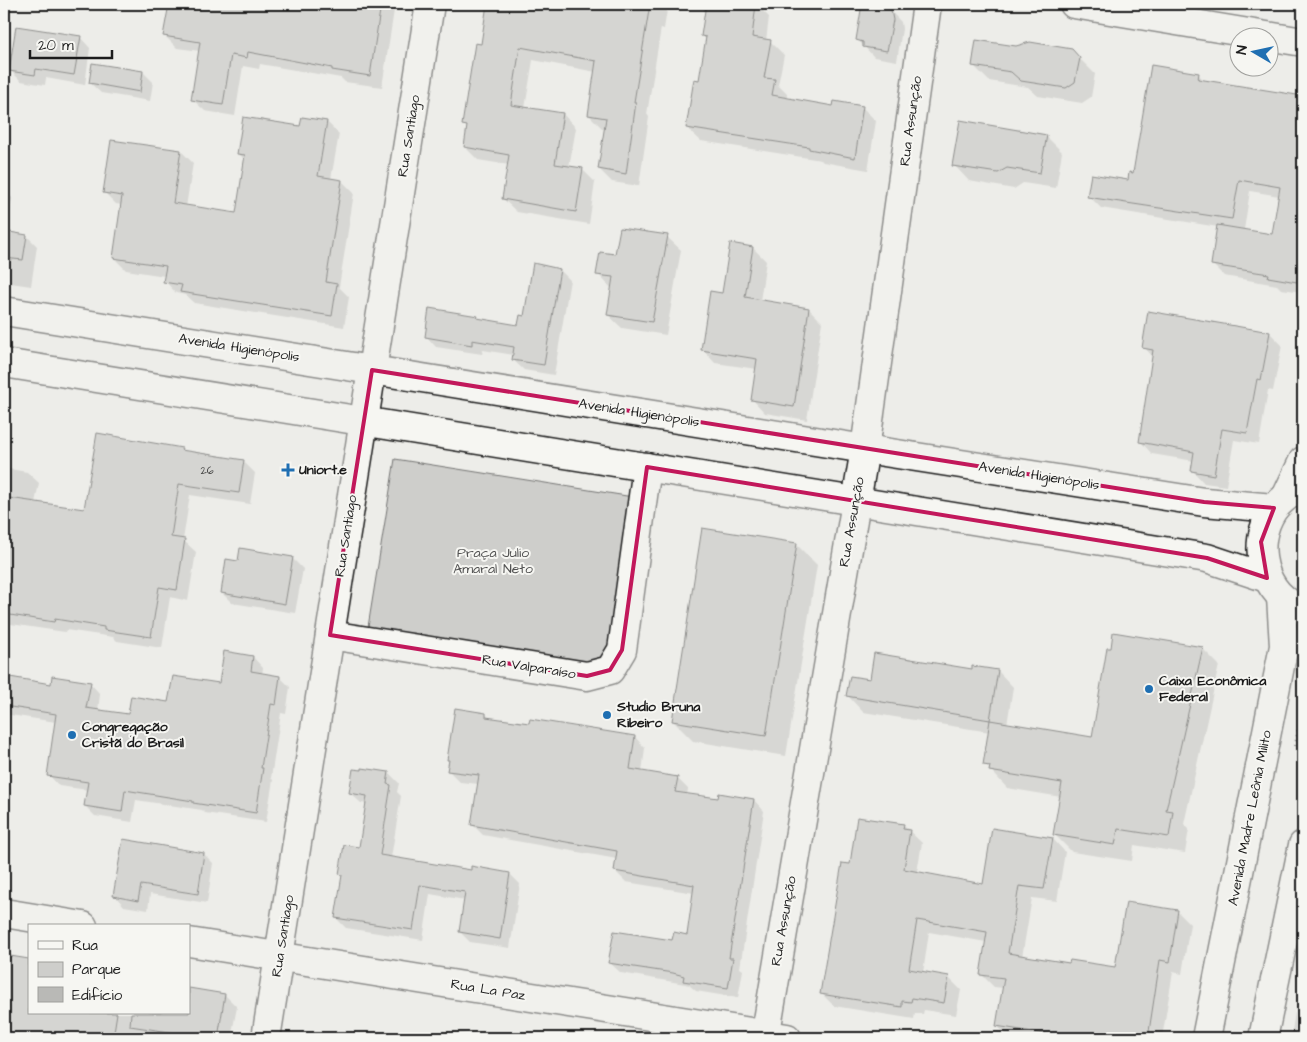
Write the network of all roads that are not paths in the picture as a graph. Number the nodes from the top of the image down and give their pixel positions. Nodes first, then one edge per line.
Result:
1 (430, 4) edge
2 (927, 4) edge
3 (1074, 4) edge
4 (1303, 42) edge
5 (4, 311) edge
6 (4, 363) edge
7 (372, 370) junction
8 (364, 420) junction
9 (865, 449) junction
10 (1303, 461) edge
11 (646, 467) junction
12 (1288, 496) edge
13 (855, 500) junction
14 (1284, 595) edge
15 (330, 636) junction
16 (1303, 844) edge
17 (4, 913) edge
18 (1296, 917) edge
19 (70, 924) edge
20 (190, 942) edge
21 (280, 957) junction
22 (772, 1037) edge
23 (266, 1038) edge
24 (1206, 1038) edge
25 (1263, 1038) edge

1 - 7 street, Rua Santiago
2 - 9 street, Rua Assunção
3 - 4 street
5 - 7 street, Avenida Higienópolis
6 - 8 street
7 - 8 street, Rua Santiago
7 - 9 street, Avenida Higienópolis
8 - 11 street
8 - 15 street, Rua Santiago
9 - 12 street, Avenida Higienópolis
9 - 13 street, Rua Assunção
10 - 12 street
11 - 13 street
11 - 15 street, Rua Valparaíso
12 - 14 street, Avenida Madre Leônia Milito
13 - 14 street
13 - 22 street, Rua Assunção
14 - 24 street, Avenida Madre Leônia Milito
15 - 21 street, Rua Santiago
16 - 18 street
17 - 19 street
18 - 25 street
20 - 21 street, Rua La Paz
21 - 22 street, Rua La Paz
21 - 23 street, Rua Santiago

